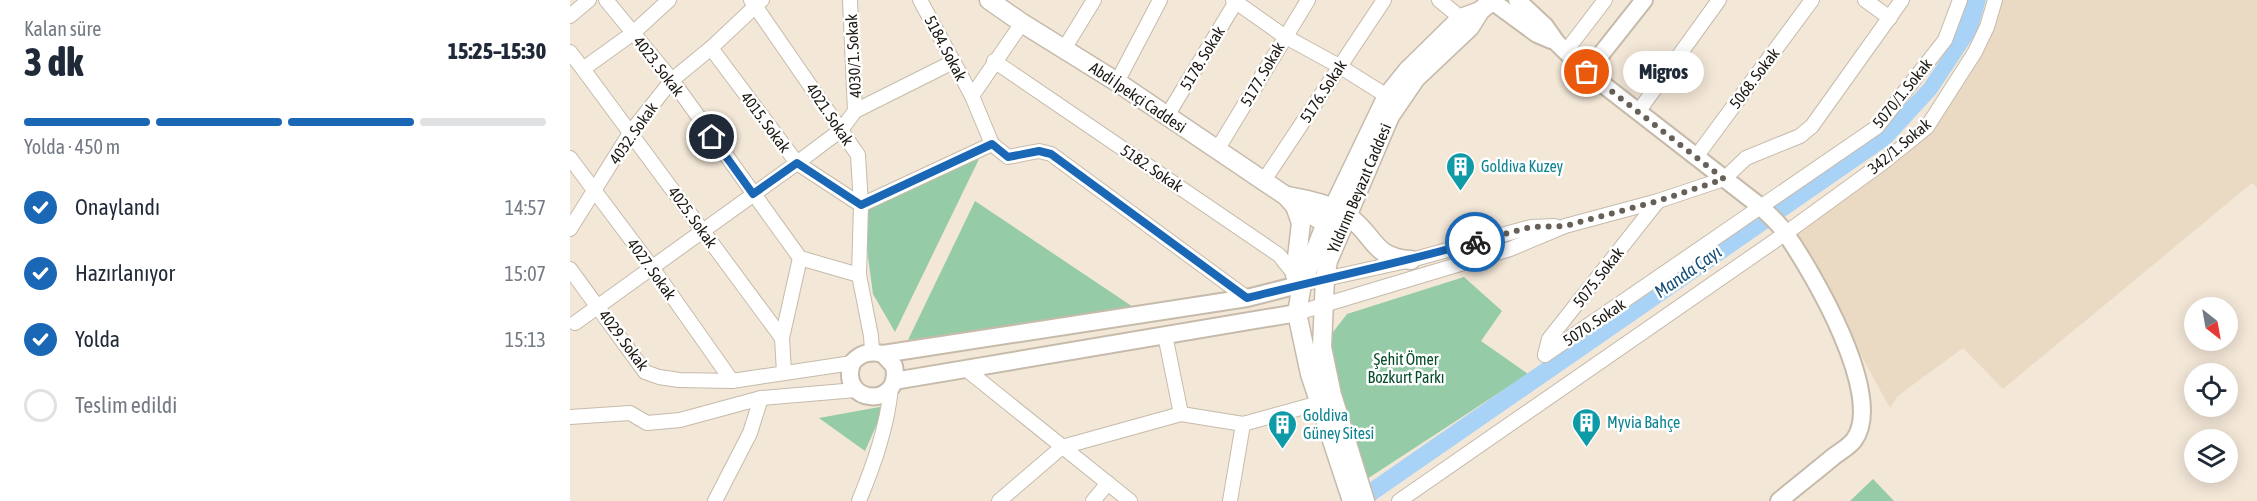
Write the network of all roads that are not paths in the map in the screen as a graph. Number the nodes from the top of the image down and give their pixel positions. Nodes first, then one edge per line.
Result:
1 (589, 0) edge
2 (606, 0) edge
3 (669, 0) edge
4 (850, 0) edge
5 (920, 0) edge
6 (1094, 0) edge
7 (1160, 0) edge
8 (1308, 0) edge
9 (1384, 0) edge
10 (1439, 0) edge
11 (1517, 0) edge
12 (1605, 0) edge
13 (1644, 0) edge
14 (1719, 0) edge
15 (1812, 0) edge
16 (1865, 0) edge
17 (1902, 0) edge
18 (1960, 0) edge
19 (1995, 0) edge
20 (994, 1) edge
21 (1235, 1) edge
22 (756, 2) edge
23 (1479, 11) edge
24 (570, 15) edge
25 (1890, 18) junction
26 (1022, 23) junction
27 (633, 33) junction
28 (1284, 36) junction
29 (1561, 47) junction
30 (711, 48) junction
31 (1064, 49) junction
32 (570, 52) edge
33 (994, 61) junction
34 (953, 62) junction
35 (1339, 66) junction
36 (583, 69) junction
37 (1587, 72) junction
38 (672, 80) junction
39 (1117, 81) junction
40 (972, 96) junction
41 (1387, 96) junction
42 (855, 111) junction
43 (1638, 112) junction
44 (1167, 116) junction
45 (841, 129) junction
46 (630, 133) junction
47 (992, 144) junction
48 (1217, 150) junction
49 (1696, 157) junction
50 (570, 158) edge
51 (797, 163) junction
52 (1724, 179) junction
53 (1263, 182) junction
54 (595, 191) junction
55 (753, 194) junction
56 (1291, 201) junction
57 (1658, 201) junction
58 (861, 205) junction
59 (1761, 207) junction
60 (1337, 219) junction
61 (1565, 226) junction
62 (570, 229) edge
63 (702, 231) junction
64 (1786, 233) junction
65 (800, 258) junction
66 (1411, 260) junction
67 (651, 266) junction
68 (570, 269) edge
69 (860, 275) junction
70 (1325, 278) junction
71 (1298, 280) junction
72 (1247, 298) junction
73 (599, 306) junction
74 (1324, 306) junction
75 (1297, 313) junction
76 (575, 323) dead end
77 (1165, 335) junction
78 (782, 338) junction
79 (1545, 355) joint
80 (867, 356) junction
81 (966, 370) junction
82 (784, 372) junction
83 (732, 381) junction
84 (893, 385) junction
85 (856, 390) junction
86 (761, 398) junction
87 (1319, 403) junction
88 (1181, 414) junction
89 (570, 417) edge
90 (1243, 424) junction
91 (1062, 447) junction
92 (1108, 483) junction
93 (1353, 489) edge
94 (715, 501) edge
95 (859, 501) edge
96 (999, 501) edge
97 (1093, 501) edge
98 (1130, 501) edge
99 (1230, 501) edge
100 (1365, 501) edge
101 (1399, 501) edge
102 (1779, 501) edge

1 - 24 street
2 - 27 street, 4023. Sokak
3 - 27 street
4 - 42 street, 4030/1. Sokak
5 - 34 street, 5184. Sokak
6 - 31 street
7 - 39 street
8 - 28 street, 5177. Sokak
9 - 35 street, 5176. Sokak
10 - 23 street
11 - 29 street
12 - 29 street
13 - 37 street
14 - 43 street
15 - 49 street, 5068. Sokak
16 - 25 street
17 - 25 street
18 - 59 street, 5070/1. Sokak
19 - 64 street, 342/1. Sokak
20 - 26 main road, Abdi İpekçi Caddesi
21 - 28 street
21 - 44 street, 5178. Sokak
22 - 30 street, 4032. Sokak
22 - 45 street, 4021. Sokak
23 - 29 street
23 - 41 main road, Yıldırım Beyazıt Caddesi
23 - 60 main road, Yıldırım Beyazıt Caddesi
25 - 52 street
26 - 31 main road, Abdi İpekçi Caddesi
26 - 33 street
27 - 36 street
27 - 38 street, 4023. Sokak
28 - 35 street
28 - 48 street, 5177. Sokak
29 - 37 street
30 - 38 street, 4032. Sokak
30 - 51 street, 4015. Sokak
31 - 39 main road, Abdi İpekçi Caddesi
32 - 36 street, 4025. Sokak
33 - 40 street
33 - 71 street, 5182. Sokak
34 - 40 street, 5184. Sokak
34 - 42 street
35 - 41 street
35 - 53 street, 5176. Sokak
36 - 46 street, 4025. Sokak
37 - 43 street
38 - 46 street, 4032. Sokak
38 - 55 street, 4023. Sokak
39 - 44 main road, Abdi İpekçi Caddesi
40 - 47 street, 5184. Sokak
41 - 60 main road, Yıldırım Beyazıt Caddesi
42 - 45 street
43 - 49 street
44 - 48 main road, Abdi İpekçi Caddesi
45 - 51 street
45 - 58 street, 4021. Sokak
46 - 54 street, 4032. Sokak
46 - 63 street, 4025. Sokak
47 - 58 street
47 - 72 street
48 - 53 main road, Abdi İpekçi Caddesi
49 - 52 street
50 - 54 street, 4027. Sokak
51 - 55 street
51 - 58 street, 4015. Sokak
52 - 57 street
52 - 59 street
53 - 56 main road, Abdi İpekçi Caddesi
54 - 62 street, 4032. Sokak
54 - 67 street, 4027. Sokak
55 - 63 street
55 - 65 street, 4023. Sokak
56 - 60 main road, Abdi İpekçi Caddesi
56 - 71 main road
57 - 61 street
57 - 79 street, 5075. Sokak
58 - 69 street, 4021. Sokak
59 - 64 street
59 - 79 street, 5070. Sokak
60 - 66 main road
60 - 70 main road, Yıldırım Beyazıt Caddesi
60 - 71 main road, Yıldırım Beyazıt Caddesi
61 - 66 street
61 - 74 street
63 - 67 street
63 - 78 street, 4025. Sokak
64 - 101 street, 342/1. Sokak
64 - 102 street
65 - 69 street
65 - 78 street
66 - 70 street
67 - 73 street
67 - 83 street, 4027. Sokak
68 - 73 street, 4029. Sokak
69 - 80 street, 4021. Sokak
70 - 71 street
70 - 74 main road, Yıldırım Beyazıt Caddesi
71 - 72 street
71 - 75 main road
72 - 80 street
73 - 76 street
73 - 83 street, 4029. Sokak
74 - 75 street
74 - 93 main road, Yıldırım Beyazıt Caddesi
75 - 77 street
75 - 87 main road
77 - 81 street
77 - 88 street
78 - 82 street
80 - 82 street, 4029. Sokak
80 - 84 street, 4021. Sokak
80 - 85 street, 4021. Sokak
81 - 84 street
81 - 91 street
82 - 83 street, 4029. Sokak
84 - 85 street
84 - 95 street
85 - 86 street
86 - 89 street
86 - 94 street
87 - 90 street
87 - 93 main road
88 - 90 street
88 - 91 street
90 - 99 street
91 - 92 street
91 - 96 street
92 - 97 street
92 - 98 street
93 - 100 main road, Yıldırım Beyazıt Caddesi

